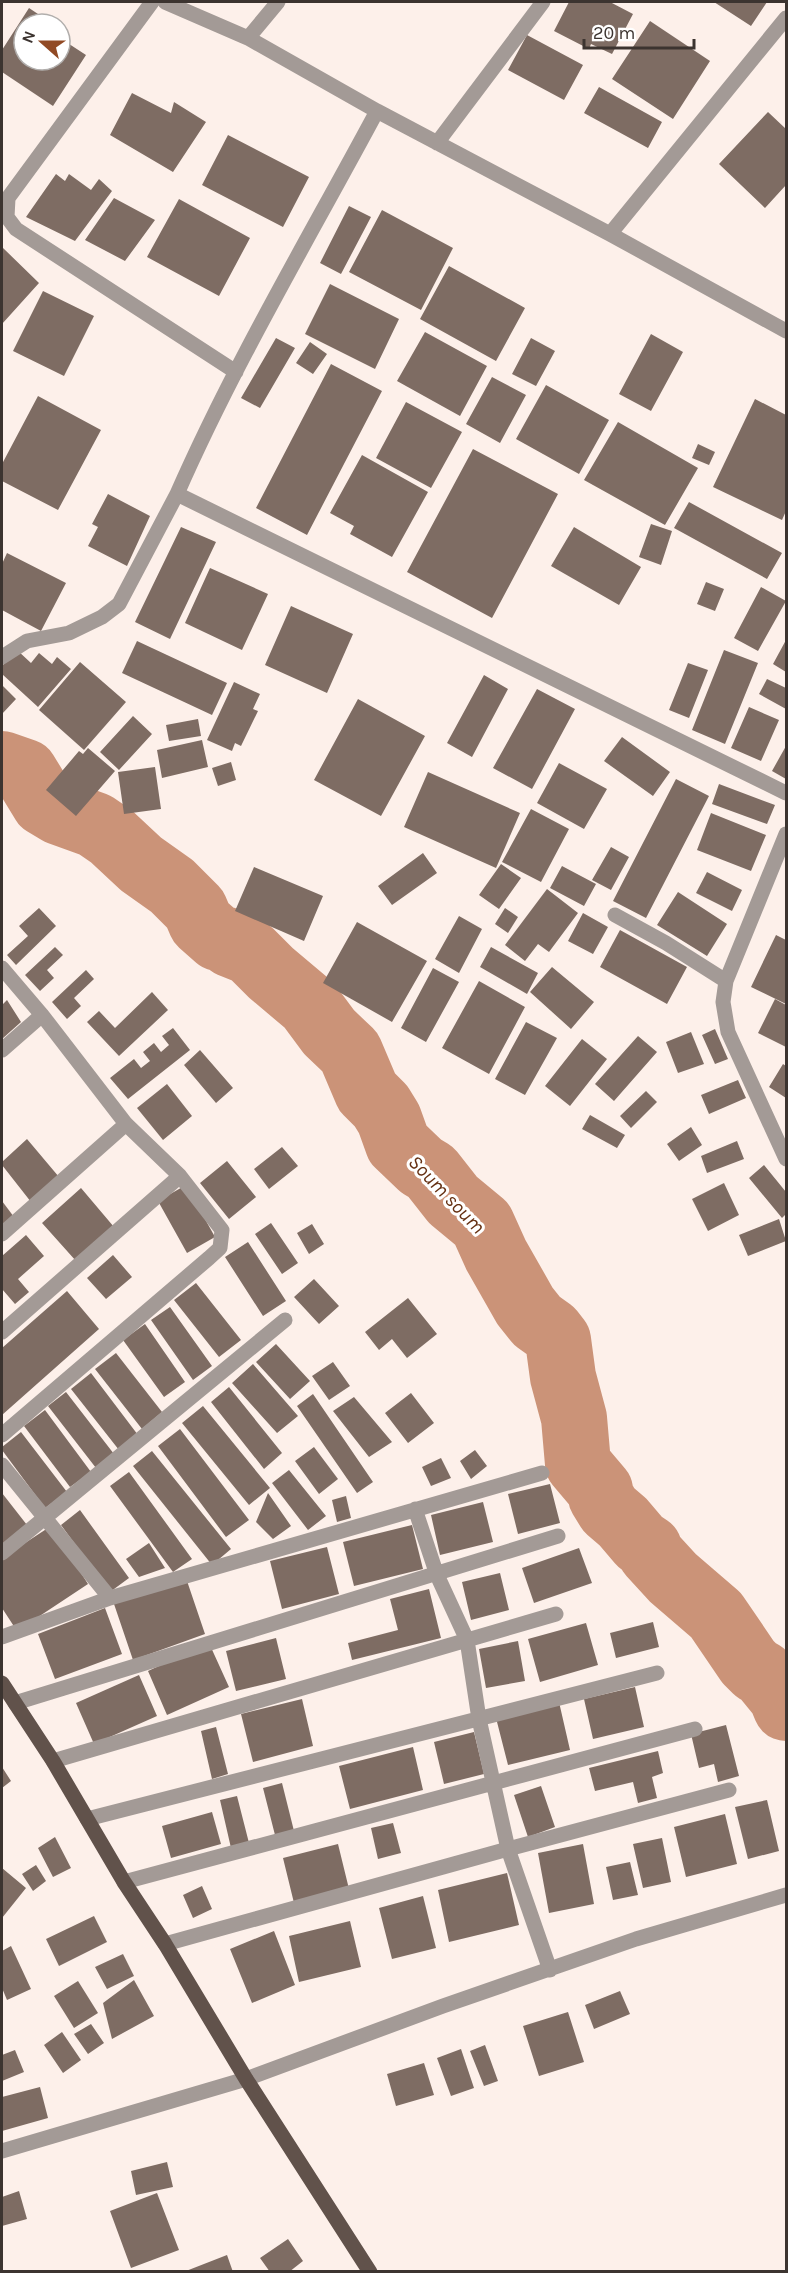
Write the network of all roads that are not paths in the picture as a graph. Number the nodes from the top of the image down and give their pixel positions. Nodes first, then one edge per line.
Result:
1 (152, 2) edge
2 (165, 2) edge
3 (278, 2) edge
4 (543, 2) edge
5 (786, 18) edge
6 (248, 38) junction
7 (377, 111) junction
8 (437, 143) junction
9 (610, 234) junction
10 (786, 331) edge
11 (236, 372) junction
12 (177, 494) junction
13 (2, 657) edge
14 (786, 793) edge
15 (786, 834) edge
16 (615, 915) dead end
17 (2, 968) edge
18 (726, 981) junction
19 (42, 1015) junction
20 (2, 1050) edge
21 (126, 1124) junction
22 (786, 1159) edge
23 (180, 1176) junction
24 (2, 1234) edge
25 (285, 1320) dead end
26 (2, 1332) edge
27 (2, 1435) edge
28 (2, 1465) edge
29 (542, 1473) dead end
30 (416, 1509) junction
31 (46, 1519) junction
32 (558, 1536) dead end
33 (2, 1554) edge
34 (437, 1575) junction
35 (110, 1598) junction
36 (556, 1614) dead end
37 (2, 1637) edge
38 (467, 1640) junction
39 (657, 1673) dead end
40 (2, 1683) edge
41 (15, 1704) junction
42 (479, 1719) junction
43 (695, 1729) dead end
44 (53, 1761) junction
45 (493, 1784) junction
46 (729, 1790) dead end
47 (87, 1819) junction
48 (508, 1849) junction
49 (124, 1882) junction
50 (786, 1895) edge
51 (165, 1944) junction
52 (550, 1970) junction
53 (246, 2079) junction
54 (2, 2151) edge
55 (370, 2271) edge

1 - 11 street
2 - 6 street
3 - 6 street
4 - 8 street
5 - 9 street
6 - 7 street
7 - 8 street
7 - 11 street
8 - 9 street
9 - 10 street
11 - 12 street
12 - 13 street
12 - 14 street
15 - 18 street
16 - 18 street
17 - 19 street
18 - 22 street
19 - 20 street
19 - 21 street
21 - 23 street
21 - 24 street
23 - 26 street
23 - 27 street
25 - 31 street
28 - 31 street
29 - 30 street
30 - 34 street
30 - 35 street
31 - 33 street
31 - 35 street
32 - 34 street
34 - 38 street
34 - 41 street
35 - 37 street
36 - 38 street
38 - 42 street
38 - 44 street
39 - 42 street
40 - 41 main road
41 - 44 main road
42 - 45 street
42 - 47 street
43 - 45 street
44 - 47 main road
45 - 48 street
45 - 49 street
46 - 48 street
47 - 49 main road
48 - 51 street
48 - 52 street
49 - 51 main road
50 - 52 street
51 - 53 main road
52 - 53 street
53 - 54 street
53 - 55 main road

